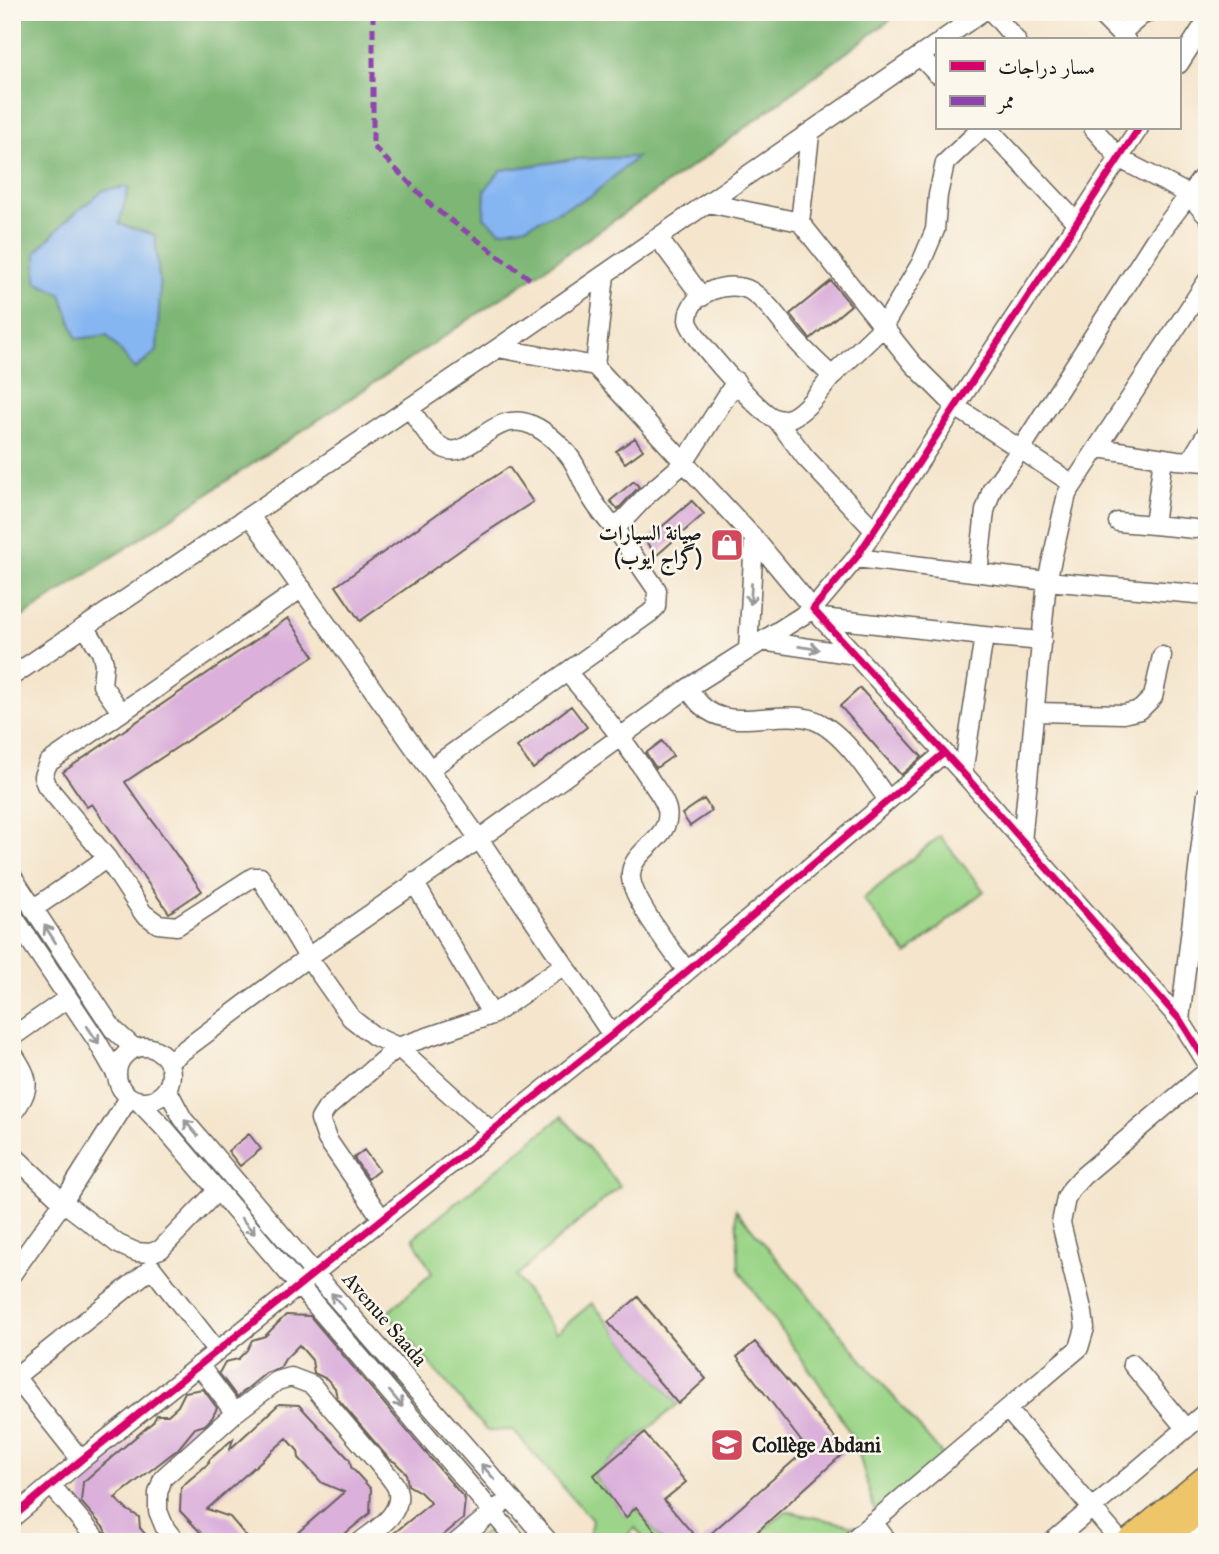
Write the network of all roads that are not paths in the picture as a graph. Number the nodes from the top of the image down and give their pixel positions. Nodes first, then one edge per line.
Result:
1 (982, 12) edge
2 (992, 12) edge
3 (1098, 12) edge
4 (1149, 12) edge
5 (1201, 12) edge
6 (1207, 14) edge
7 (1207, 20) edge
8 (1123, 37) edge
9 (945, 38) edge
10 (1014, 38) edge
11 (936, 45) edge
12 (920, 56) junction
13 (1180, 62) edge
14 (936, 73) edge
15 (980, 130) edge
16 (990, 130) edge
17 (1095, 130) edge
18 (1138, 130) edge
19 (810, 135) junction
20 (1119, 159) junction
21 (1207, 171) edge
22 (1188, 194) junction
23 (708, 203) junction
24 (1207, 216) edge
25 (800, 222) junction
26 (1076, 222) junction
27 (658, 238) junction
28 (606, 275) junction
29 (1207, 281) edge
30 (702, 297) junction
31 (883, 327) junction
32 (498, 348) junction
33 (595, 366) junction
34 (832, 376) junction
35 (736, 381) junction
36 (956, 407) junction
37 (410, 408) junction
38 (777, 420) junction
39 (1207, 433) edge
40 (1099, 448) junction
41 (1021, 449) junction
42 (1163, 458) junction
43 (1198, 461) edge
44 (684, 463) junction
45 (1073, 484) junction
46 (250, 516) junction
47 (1118, 522) dead end
48 (1154, 524) junction
49 (615, 529) junction
50 (1195, 529) dead end
51 (874, 530) junction
52 (754, 538) junction
53 (856, 558) junction
54 (978, 573) junction
55 (1048, 581) junction
56 (302, 588) junction
57 (1207, 595) edge
58 (817, 613) junction
59 (85, 627) junction
60 (984, 636) junction
61 (1042, 641) junction
62 (755, 646) junction
63 (856, 655) junction
64 (1161, 656) dead end
65 (567, 672) junction
66 (12, 676) edge
67 (688, 688) junction
68 (121, 712) junction
69 (1035, 712) junction
70 (621, 736) junction
71 (944, 752) junction
72 (429, 769) junction
73 (963, 773) junction
74 (1207, 794) edge
75 (888, 800) junction
76 (479, 839) junction
77 (1022, 842) junction
78 (107, 858) junction
79 (12, 876) edge
80 (414, 882) junction
81 (33, 909) junction
82 (13, 916) edge
83 (308, 957) junction
84 (564, 965) junction
85 (686, 970) junction
86 (68, 998) junction
87 (492, 1015) junction
88 (1180, 1020) junction
89 (612, 1035) junction
90 (12, 1037) edge
91 (398, 1047) junction
92 (134, 1048) junction
93 (12, 1052) edge
94 (168, 1062) junction
95 (1207, 1063) edge
96 (1207, 1071) edge
97 (116, 1074) junction
98 (167, 1089) junction
99 (134, 1099) junction
100 (12, 1115) edge
101 (491, 1131) junction
102 (12, 1154) edge
103 (218, 1190) junction
104 (63, 1202) junction
105 (382, 1219) junction
106 (151, 1261) junction
107 (12, 1274) edge
108 (315, 1274) junction
109 (299, 1285) junction
110 (218, 1351) junction
111 (1132, 1364) dead end
112 (199, 1365) junction
113 (14, 1375) edge
114 (1008, 1410) junction
115 (1207, 1411) edge
116 (235, 1413) junction
117 (1186, 1429) junction
118 (81, 1460) junction
119 (1207, 1476) edge
120 (51, 1485) junction
121 (510, 1497) junction
122 (1207, 1505) edge
123 (1093, 1507) junction
124 (1182, 1511) junction
125 (493, 1513) junction
126 (12, 1518) edge
127 (873, 1522) junction
128 (99, 1542) edge
129 (176, 1542) edge
130 (360, 1542) edge
131 (457, 1542) edge
132 (518, 1542) edge
133 (549, 1542) edge
134 (850, 1542) edge
135 (888, 1542) edge
136 (1052, 1542) edge
137 (1121, 1542) edge
138 (1127, 1542) edge
139 (1162, 1542) edge
140 (1206, 1542) edge

1 - 9 street
2 - 10 street
3 - 8 street
4 - 8 street
5 - 6 street
7 - 13 street
11 - 12 street
12 - 14 street
12 - 19 street
15 - 31 street
16 - 26 street
17 - 20 street
18 - 20 street
19 - 23 street
19 - 25 street
20 - 22 street
20 - 26 street
21 - 22 street
22 - 24 street
22 - 41 street
23 - 25 street
23 - 27 street
25 - 31 street
26 - 36 street
27 - 28 street
27 - 30 street
28 - 32 street
28 - 33 street
29 - 40 street
30 - 34 street
30 - 35 street
31 - 34 street
31 - 36 street
32 - 33 street
32 - 37 street
33 - 44 street
34 - 38 street
35 - 38 street
35 - 44 street
36 - 41 street
36 - 51 street
37 - 46 street
37 - 49 street
38 - 51 street
39 - 43 street
40 - 42 street
40 - 45 street
41 - 45 street
41 - 54 street
42 - 43 street
42 - 48 street
44 - 49 street
44 - 52 street
45 - 55 street
46 - 56 street
46 - 59 street
47 - 48 street
48 - 50 street
49 - 65 street
51 - 53 street
52 - 58 street
52 -> 62 street
53 - 54 street
53 - 58 street
54 - 55 street
55 - 57 street
55 - 61 street
56 - 68 street
56 - 72 street
58 - 60 street
58 - 62 street
58 - 63 street
59 - 66 street
59 - 68 street
60 - 61 street
60 - 73 street
61 - 69 street
62 -> 63 street
62 - 67 street
63 - 71 street
64 - 69 street
65 - 70 street
65 - 72 street
67 - 70 street
67 - 75 street
68 - 78 street
69 - 77 street
70 - 76 street
70 - 85 street
71 - 73 street
71 - 75 street
72 - 76 street
73 - 77 street
74 - 88 street
75 - 85 street
76 - 80 street
76 - 84 street
77 - 88 street
78 - 81 street
78 - 83 street
79 - 81 street
80 - 83 street
80 - 87 street
92 -> 81 street
82 - 86 street
83 - 91 street
83 - 94 street
84 - 87 street
84 - 89 street
85 - 89 street
86 - 90 street
86 -> 97 street
87 - 91 street
88 - 95 street
89 - 101 street
91 - 101 street
91 - 105 street
92 - 94 street
92 - 97 street
93 - 100 street
94 - 98 street
96 - 114 street
97 - 99 street
98 - 99 street
108 -> 98 street, Avenue Saada
99 - 103 street, Avenue Saada
99 - 104 street
101 - 105 street
102 - 104 street
103 - 106 street
103 -> 109 street, Avenue Saada
104 - 106 street
104 - 107 street
105 - 108 street
106 - 110 street
106 - 113 street
108 - 109 street
121 -> 108 street, Avenue Saada
109 - 110 street
109 -> 125 street, Avenue Saada
110 - 112 street
111 - 117 street
112 - 116 street
112 - 118 street
113 - 118 street
114 - 123 street
114 - 127 street
115 - 117 street
116 - 129 street
116 - 130 street
117 - 123 street
118 - 120 street
119 - 124 main road
120 - 126 street
120 - 128 street
121 - 125 street
121 - 133 street, Avenue Saada
122 - 124 main road
123 - 136 street
123 - 137 street
124 - 138 main road
124 - 139 main road
124 - 140 street
125 - 131 street
125 - 132 street, Avenue Saada
127 - 134 street
127 - 135 street

